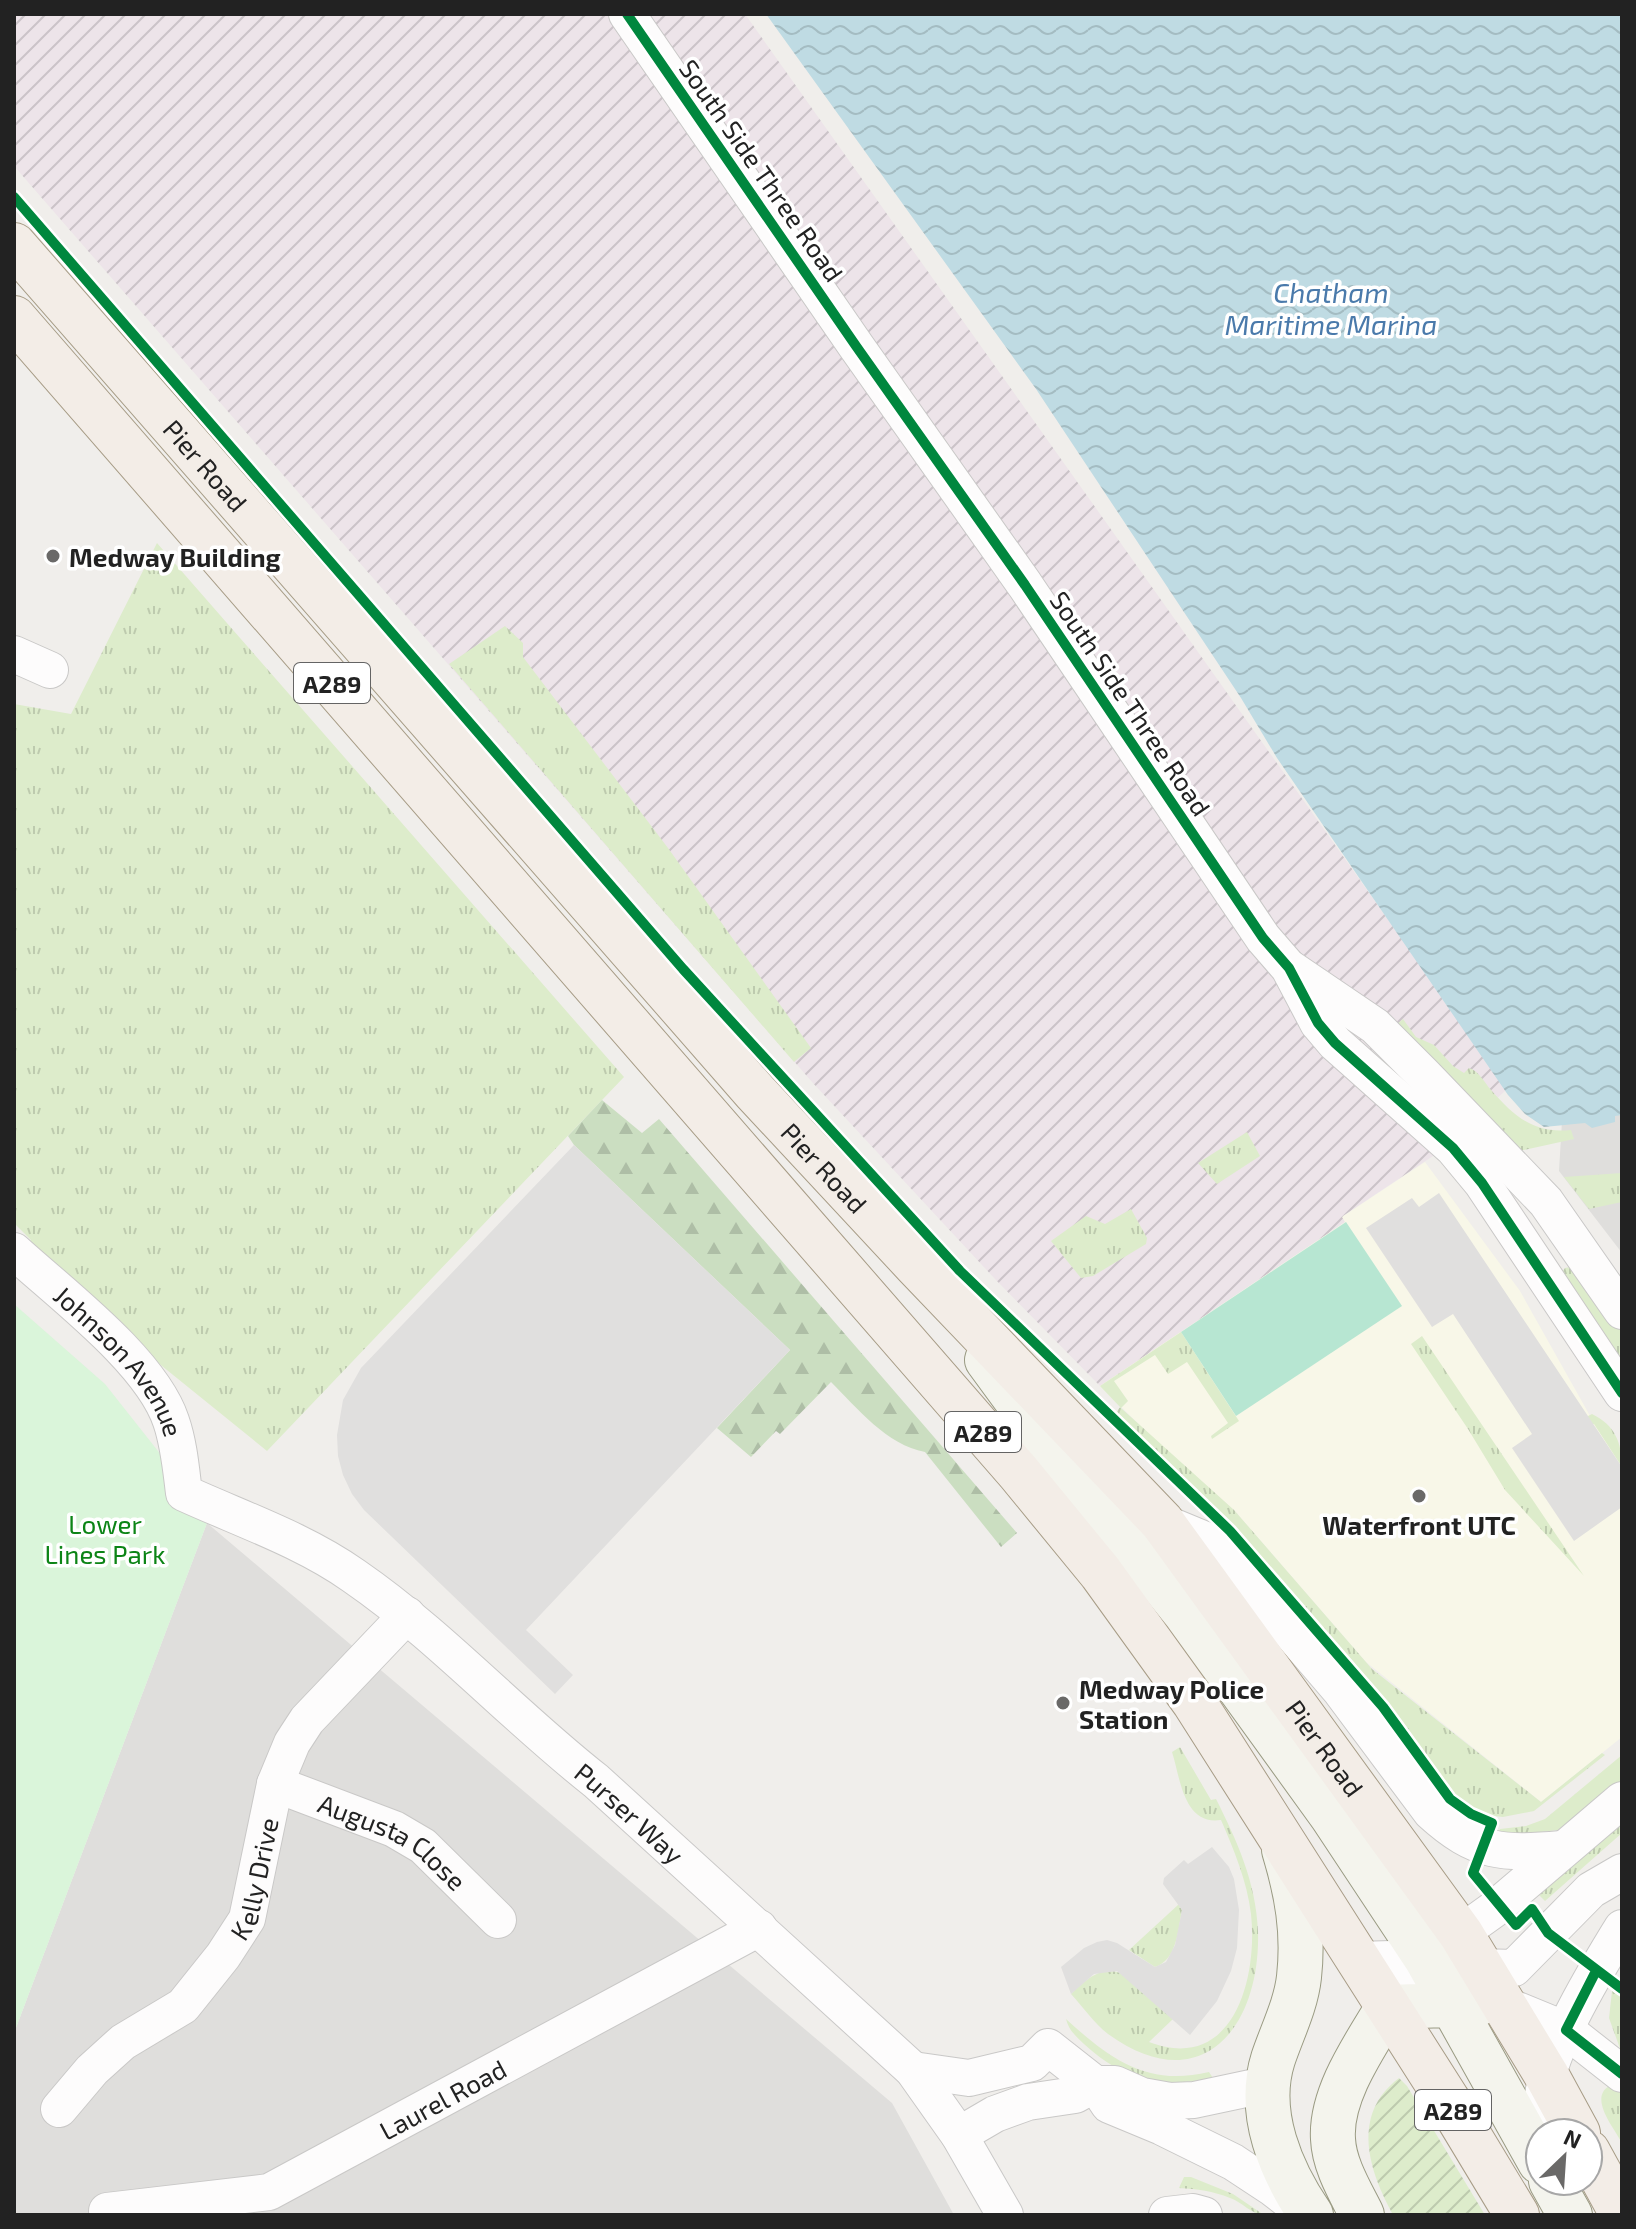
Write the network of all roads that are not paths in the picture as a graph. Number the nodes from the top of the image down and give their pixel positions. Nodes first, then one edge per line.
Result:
1 (627, 14) edge
2 (14, 245) edge
3 (14, 318) edge
4 (14, 654) edge
5 (50, 670) dead end
6 (1289, 968) junction
7 (1565, 1228) junction
8 (1527, 1249) junction
9 (14, 1251) edge
10 (916, 1265) junction
11 (1622, 1311) edge
12 (1622, 1393) edge
13 (184, 1493) joint
14 (1162, 1522) junction
15 (407, 1615) junction
16 (275, 1784) junction
17 (1622, 1800) edge
18 (1282, 1844) junction
19 (1562, 1849) junction
20 (1622, 1872) edge
21 (498, 1920) dead end
22 (759, 1928) junction
23 (1622, 1928) edge
24 (1455, 1953) junction
25 (1357, 1960) junction
26 (1451, 2003) junction
27 (1505, 2005) junction
28 (1388, 2007) junction
29 (1566, 2030) junction
30 (913, 2070) junction
31 (1622, 2074) edge
32 (1547, 2076) junction
33 (1095, 2084) junction
34 (1269, 2084) junction
35 (59, 2109) dead end
36 (1543, 2117) edge
37 (1569, 2117) edge
38 (1524, 2133) edge
39 (959, 2135) junction
40 (1604, 2181) edge
41 (1560, 2197) edge
42 (107, 2211) dead end
43 (1622, 2214) edge
44 (1005, 2215) edge
45 (1167, 2215) edge
46 (1204, 2215) edge
47 (1309, 2215) edge
48 (1362, 2215) edge
49 (1517, 2215) edge
50 (1570, 2215) edge

1 - 6 street, South Side Three Road
2 - 10 main road, Pier Road / A289
3 - 18 main road, Pier Road / A289
4 - 5 street
6 - 7 street, South Side Three Road
6 - 8 street, South Side Three Road
7 - 8 street
7 - 11 street, South Side Three Road
8 - 12 street, South Side Three Road
9 - 13 street, Johnson Avenue
10 - 14 main road, Pier Road / A289
10 - 24 main road
13 - 15 street, Purser Way
14 - 19 street
14 - 24 main road, Pier Road / A289
15 - 16 street, Kelly Drive
15 - 22 street, Purser Way
16 - 21 street, Augusta Close
16 - 35 street, Kelly Drive
17 - 19 street
18 - 25 main road, Pier Road / A289
18 - 34 main road
19 - 24 street
20 - 24 street
22 - 30 street, Purser Way
22 - 42 street, Laurel Road
23 - 29 street
24 - 25 street
24 - 26 main road
24 - 27 main road, Pier Road / A289
24 - 28 street
25 - 28 main road, Pier Road / A289
26 - 27 main road
26 - 28 main road
26 - 38 main road
27 - 29 street
27 - 32 main road, Pier Road / A289
28 - 48 main road
28 - 49 main road, Pier Road / A289
29 - 31 street
29 - 32 street
30 - 33 street
30 - 39 street, Purser Way
32 - 36 street
32 - 37 main road, Pier Road / A289
33 - 34 street
33 - 39 street
33 - 47 street
34 - 47 main road
39 - 44 street, Purser Way
40 - 43 main road
41 - 50 main road
45 - 46 street

